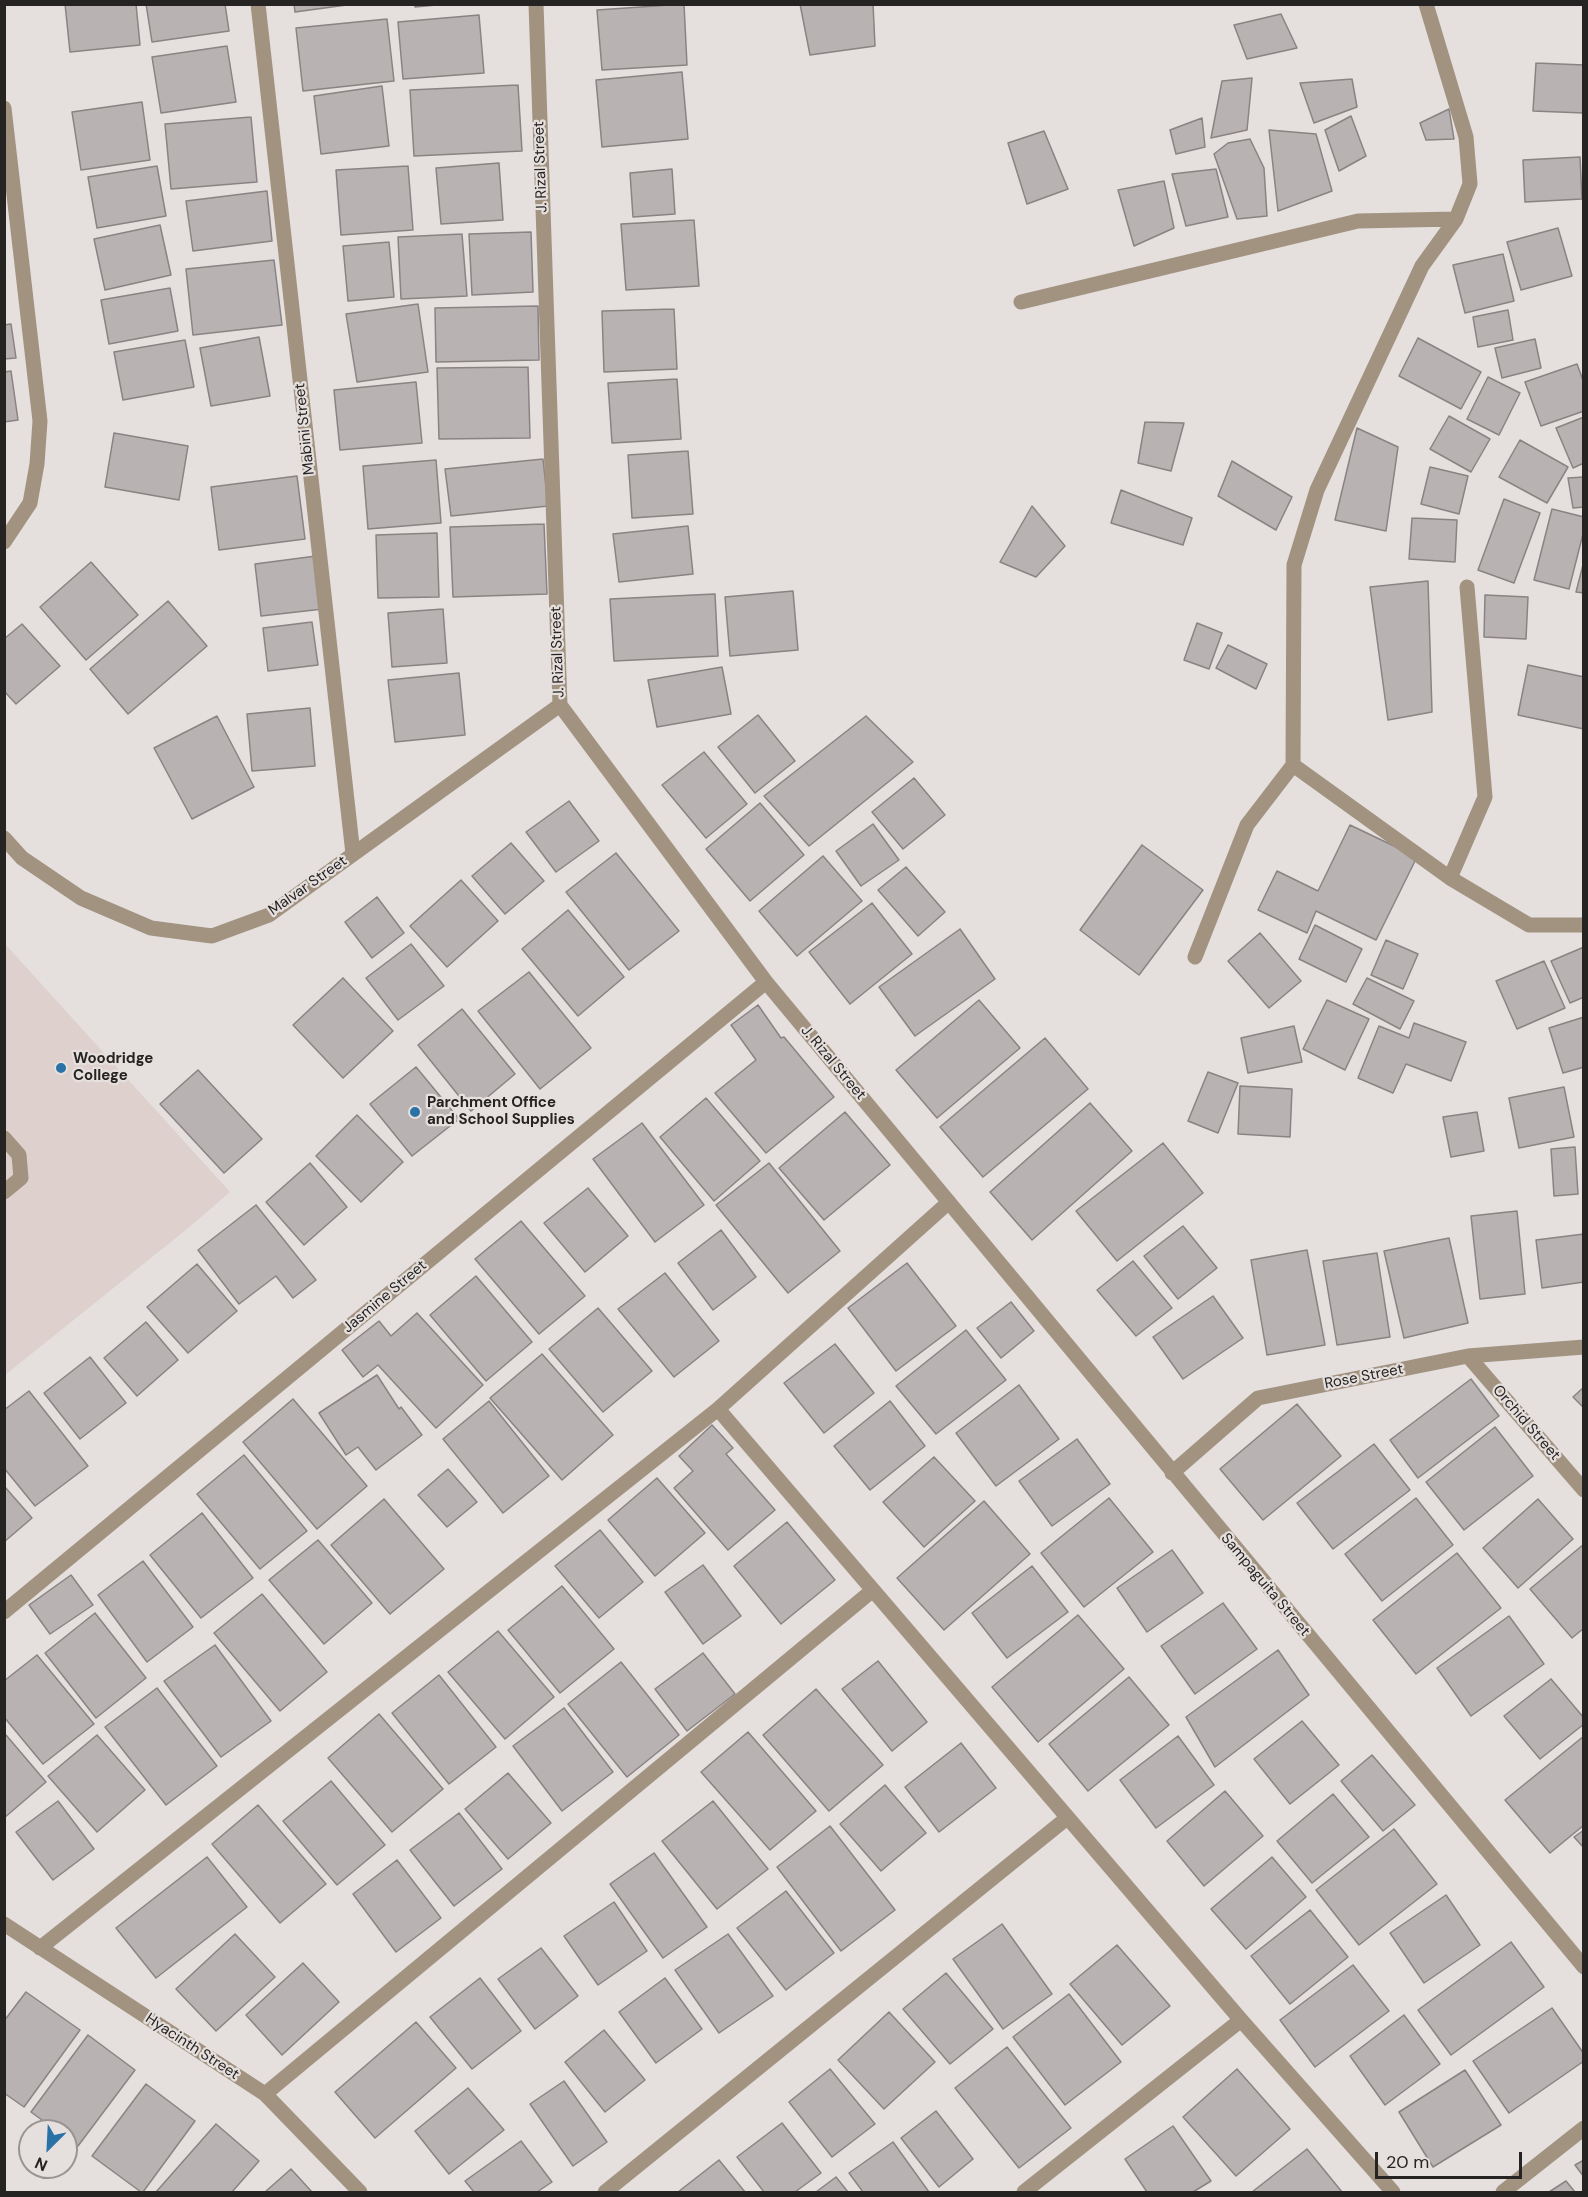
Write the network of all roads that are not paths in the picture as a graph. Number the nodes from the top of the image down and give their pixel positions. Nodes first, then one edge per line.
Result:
1 (258, 4) edge
2 (536, 4) edge
3 (1426, 4) edge
4 (4, 108) edge
5 (1456, 219) junction
6 (1021, 302) dead end
7 (4, 542) edge
8 (1467, 587) dead end
9 (560, 705) junction
10 (1293, 765) junction
11 (4, 838) edge
12 (353, 854) junction
13 (1450, 878) junction
14 (1584, 925) edge
15 (1195, 957) dead end
16 (766, 982) junction
17 (4, 1138) edge
18 (4, 1192) edge
19 (949, 1202) junction
20 (1584, 1347) edge
21 (1468, 1356) junction
22 (718, 1409) junction
23 (1172, 1473) junction
24 (1584, 1490) edge
25 (873, 1590) junction
26 (4, 1612) edge
27 (1067, 1818) junction
28 (4, 1924) edge
29 (40, 1948) junction
30 (1584, 1967) edge
31 (1241, 2020) junction
32 (266, 2094) junction
33 (1584, 2128) edge
34 (360, 2193) edge
35 (605, 2193) edge
36 (1024, 2193) edge
37 (1393, 2193) edge
38 (1503, 2193) edge

1 - 12 street, Mabini Street
2 - 9 street, J. Rizal Street
3 - 5 street
4 - 7 street
5 - 6 street
5 - 10 street
8 - 13 street
9 - 12 street, Malvar Street
9 - 16 street, J. Rizal Street
10 - 13 street
10 - 15 street
11 - 12 street, Malvar Street
13 - 14 street
16 - 19 street, J. Rizal Street
16 - 26 street, Jasmine Street
17 - 18 street
19 - 22 street
19 - 23 street, Sampaguita Street
20 - 21 street, Rose Street
21 - 23 street, Rose Street
21 - 24 street, Orchid Street
22 - 25 street
22 - 29 street
23 - 30 street, Sampaguita Street
25 - 27 street
25 - 32 street
27 - 31 street
27 - 35 street
28 - 29 street, Hyacinth Street
29 - 32 street, Hyacinth Street
31 - 36 street
31 - 37 street
32 - 34 street, Hyacinth Street
33 - 38 street

